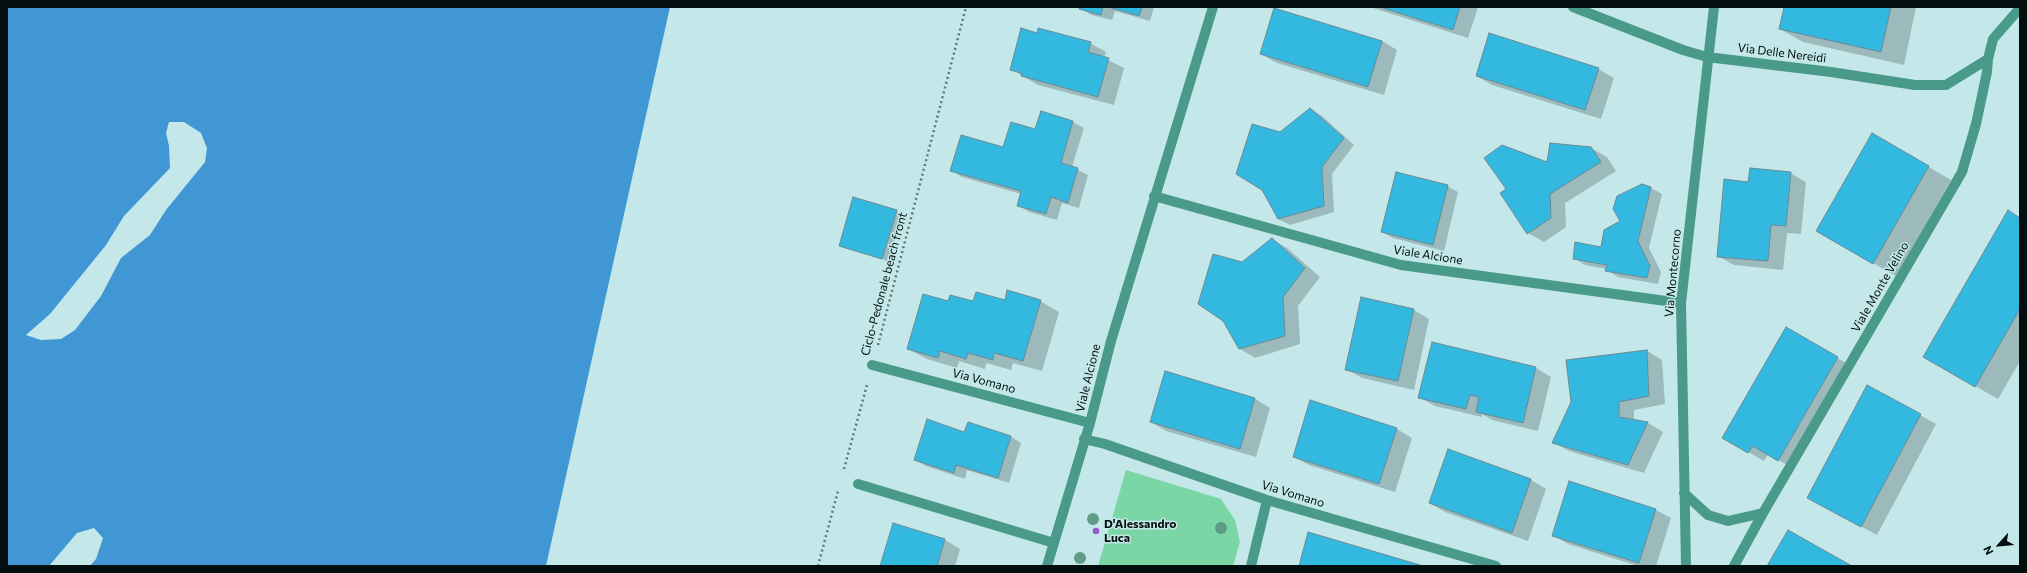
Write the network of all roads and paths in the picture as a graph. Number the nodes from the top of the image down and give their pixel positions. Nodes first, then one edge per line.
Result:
1 (966, 7) edge
2 (1213, 7) edge
3 (1573, 7) edge
4 (1714, 7) edge
5 (2018, 10) edge
6 (1707, 57) junction
7 (1988, 59) junction
8 (1154, 196) junction
9 (1681, 303) junction
10 (872, 365) junction
11 (1090, 423) junction
12 (1084, 438) junction
13 (842, 477) dead end
14 (840, 484) dead end
15 (858, 484) dead end
16 (1684, 492) junction
17 (1267, 500) junction
18 (1763, 513) junction
19 (1054, 543) junction
20 (818, 566) edge
21 (1047, 566) edge
22 (1251, 566) edge
23 (1496, 566) edge
24 (1686, 566) edge
25 (1734, 566) edge

1 - 10 path, Ciclo-Pedonale beach front
2 - 8 street, Viale Alcione
3 - 6 street, Via Delle Nereidi
4 - 6 street, Via Montecorno
5 - 7 street, Viale Monte Velino
6 - 7 street, Via Delle Nereidi
6 - 9 street, Via Montecorno
7 - 18 street, Viale Monte Velino
8 - 9 street, Viale Alcione
8 - 11 street, Viale Alcione
9 - 16 street, Via Montecorno
10 - 11 street, Via Vomano
10 - 13 path, Ciclo-Pedonale beach front
11 - 12 street, Viale Alcione
12 - 17 street, Via Vomano
12 - 19 street, Viale Alcione
14 - 20 path
15 - 19 street
16 - 18 street
16 - 24 street, Via Montecorno
17 - 22 street
17 - 23 street, Via Vomano
18 - 25 street, Viale Monte Velino
19 - 21 street, Viale Alcione

